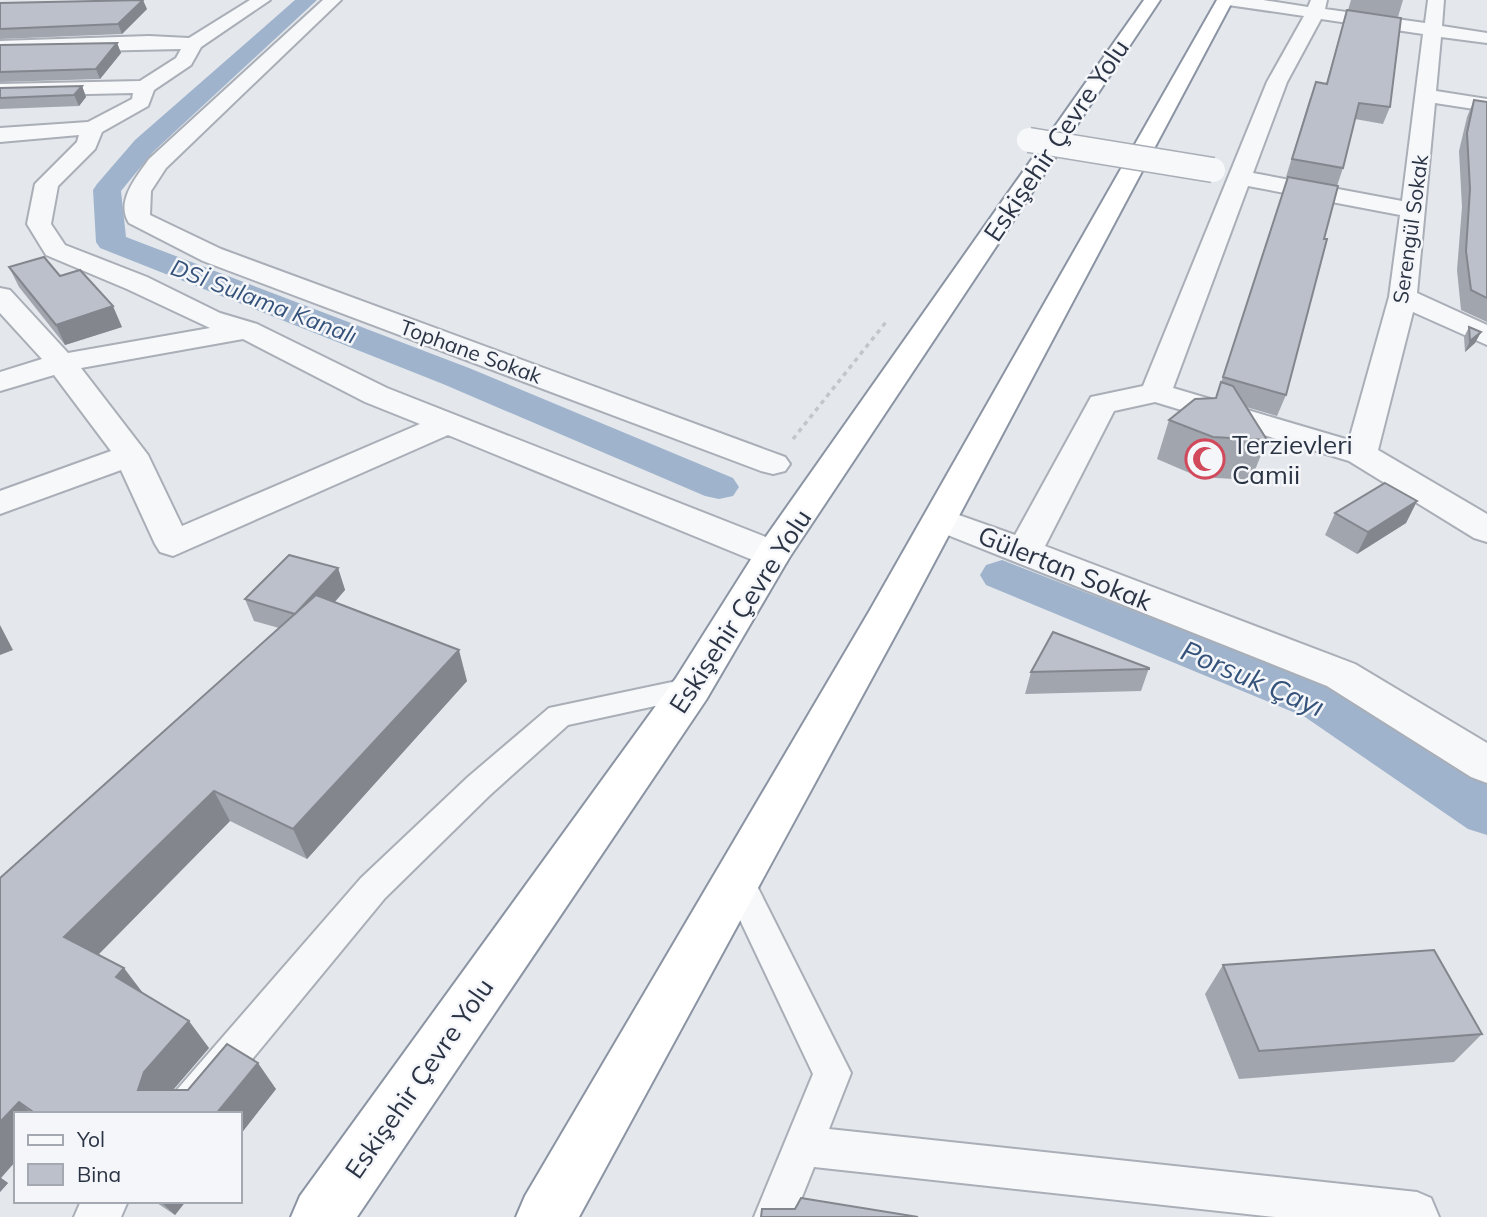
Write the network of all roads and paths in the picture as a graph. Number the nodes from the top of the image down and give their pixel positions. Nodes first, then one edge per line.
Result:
1 (262, 0) edge
2 (333, 0) edge
3 (1152, 0) edge
4 (1226, 0) edge
5 (1436, 0) edge
6 (1317, 7) edge
7 (1487, 20) edge
8 (1432, 28) junction
9 (1487, 38) edge
10 (193, 44) junction
11 (0, 47) edge
12 (145, 87) junction
13 (0, 90) edge
14 (1427, 96) junction
15 (1487, 105) edge
16 (92, 128) junction
17 (0, 135) edge
18 (1029, 140) dead end
19 (1213, 170) dead end
20 (1241, 178) junction
21 (1413, 210) junction
22 (0, 296) edge
23 (1403, 296) junction
24 (247, 330) junction
25 (1487, 336) edge
26 (61, 363) junction
27 (0, 382) edge
28 (1156, 393) junction
29 (446, 424) junction
30 (1361, 454) junction
31 (131, 455) junction
32 (774, 464) dead end
33 (0, 503) edge
34 (943, 520) junction
35 (1487, 530) edge
36 (1024, 552) junction
37 (773, 554) junction
38 (691, 689) junction
39 (1487, 765) edge
40 (738, 884) junction
41 (184, 1112) edge
42 (802, 1146) junction
43 (105, 1203) edge
44 (94, 1217) edge
45 (321, 1217) edge
46 (546, 1217) edge
47 (774, 1217) edge
48 (1419, 1217) edge

1 - 10 street
2 - 32 street, Tophane Sokak
3 - 37 highway, Eskişehir Çevre Yolu
4 - 6 street
4 - 34 highway
5 - 8 street, Serengül Sokak
6 - 8 street
6 - 20 street
7 - 8 street
8 - 9 street
8 - 14 street, Serengül Sokak
10 - 11 street
10 - 12 street
12 - 13 street
12 - 16 street
14 - 15 street
14 - 21 street, Serengül Sokak
16 - 17 street
16 - 24 street
18 - 19 street, bridge
20 - 21 street
20 - 28 street
21 - 23 street, Serengül Sokak
22 - 26 street
23 - 25 street
23 - 30 street, Serengül Sokak
24 - 26 street
24 - 29 street
26 - 27 street
26 - 31 street
28 - 30 street
28 - 36 street
29 - 31 street
29 - 37 street
30 - 35 street
31 - 33 street
34 - 36 street, Gülertan Sokak
34 - 40 highway
36 - 39 street, Gülertan Sokak
37 - 38 highway, Eskişehir Çevre Yolu
38 - 41 lane
38 - 45 highway, Eskişehir Çevre Yolu
40 - 42 lane
40 - 46 highway
42 - 47 lane
42 - 48 lane
43 - 44 lane

